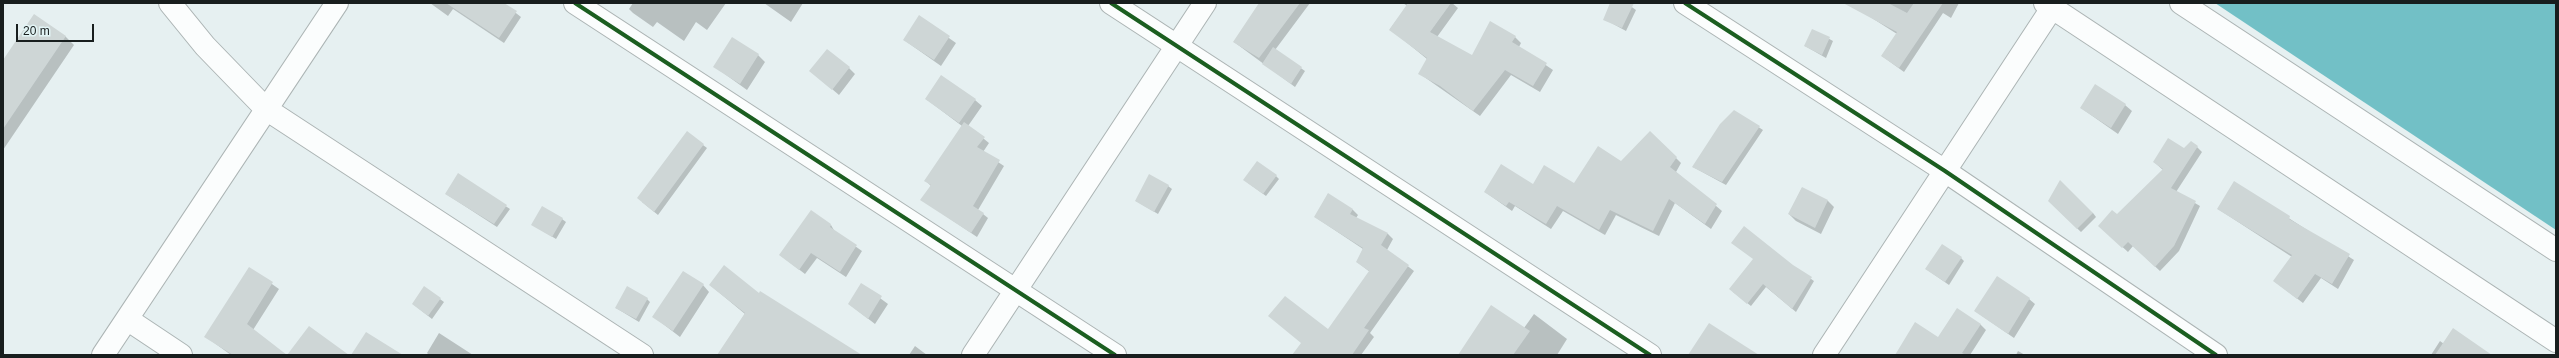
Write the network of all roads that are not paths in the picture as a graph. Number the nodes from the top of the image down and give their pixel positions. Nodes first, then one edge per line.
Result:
1 (170, 3) edge
2 (337, 3) edge
3 (575, 3) edge
4 (1111, 3) edge
5 (1205, 3) edge
6 (1685, 3) edge
7 (2181, 3) edge
8 (2049, 5) edge
9 (1177, 45) junction
10 (266, 109) junction
11 (1945, 171) junction
12 (2556, 250) edge
13 (1017, 289) junction
14 (127, 319) junction
15 (2556, 341) edge
16 (103, 355) edge
17 (181, 355) edge
18 (642, 355) edge
19 (973, 355) edge
20 (1115, 355) edge
21 (1650, 355) edge
22 (1824, 355) edge
23 (2216, 355) edge

1 - 10 street
2 - 10 street
3 - 13 street
4 - 9 street
5 - 9 street
6 - 11 street
7 - 12 street
8 - 11 street
8 - 15 street
9 - 13 street
9 - 21 street
10 - 14 street
10 - 18 street
11 - 22 street
11 - 23 street
13 - 19 street
13 - 20 street
14 - 16 street
14 - 17 street

